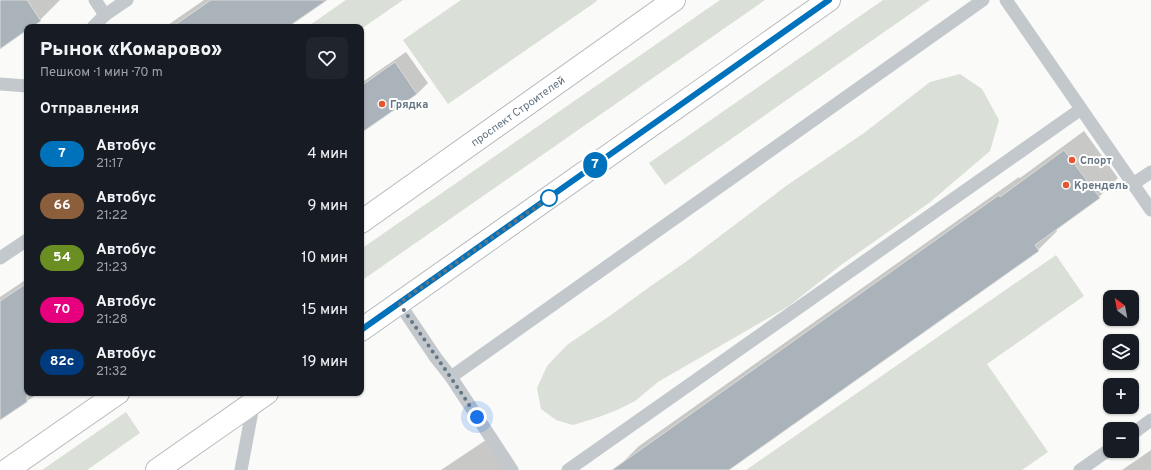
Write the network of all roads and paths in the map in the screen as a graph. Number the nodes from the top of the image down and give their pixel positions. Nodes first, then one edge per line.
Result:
1 (96, 0) edge
2 (127, 0) edge
3 (674, 0) edge
4 (829, 0) edge
5 (983, 0) edge
6 (1006, 0) edge
7 (105, 15) junction
8 (96, 24) edge
9 (0, 84) edge
10 (24, 86) edge
11 (1081, 109) junction
12 (1151, 172) edge
13 (1133, 184) junction
14 (1151, 210) edge
15 (364, 220) edge
16 (24, 242) edge
17 (0, 258) edge
18 (399, 303) junction
19 (364, 328) edge
20 (451, 377) junction
21 (114, 396) edge
22 (257, 396) edge
23 (1151, 420) edge
24 (1139, 429) edge
25 (1103, 454) edge
26 (7, 470) edge
27 (157, 470) edge
28 (241, 470) edge
29 (512, 470) edge
30 (568, 470) edge
31 (1080, 470) edge

1 - 7 lane
2 - 7 lane
3 - 15 main road, проспект Строителей
4 - 18 main road
5 - 20 lane
6 - 11 lane
7 - 8 lane
9 - 10 lane
11 - 13 lane
11 - 30 lane
12 - 13 lane
13 - 14 lane
16 - 17 lane
18 - 19 main road
18 - 20 lane
20 - 29 lane
21 - 26 main road
22 - 27 main road
22 - 28 lane
23 - 24 lane
25 - 31 lane

